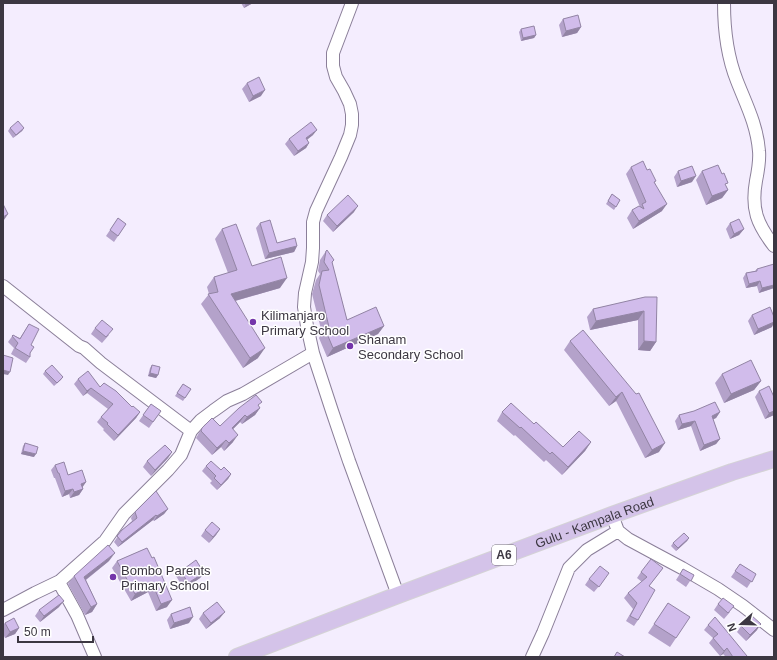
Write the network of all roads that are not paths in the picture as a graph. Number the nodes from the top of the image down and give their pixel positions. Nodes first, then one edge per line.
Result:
1 (352, 3) edge
2 (724, 3) edge
3 (774, 246) edge
4 (3, 286) edge
5 (313, 352) junction
6 (191, 431) junction
7 (774, 459) edge
8 (612, 515) junction
9 (618, 531) junction
10 (60, 581) junction
11 (398, 594) junction
12 (3, 610) edge
13 (774, 630) edge
14 (95, 657) edge
15 (237, 657) edge
16 (532, 657) edge

1 - 5 street
2 - 3 street
4 - 6 street
5 - 6 street
5 - 11 street
6 - 10 street
7 - 8 main road, Gulu - Kampala Road / A6
8 - 9 street
8 - 11 main road, Gulu - Kampala Road / A6
9 - 13 street
9 - 16 street
10 - 12 street
10 - 14 street
11 - 15 main road, Gulu - Kampala Road / A6

